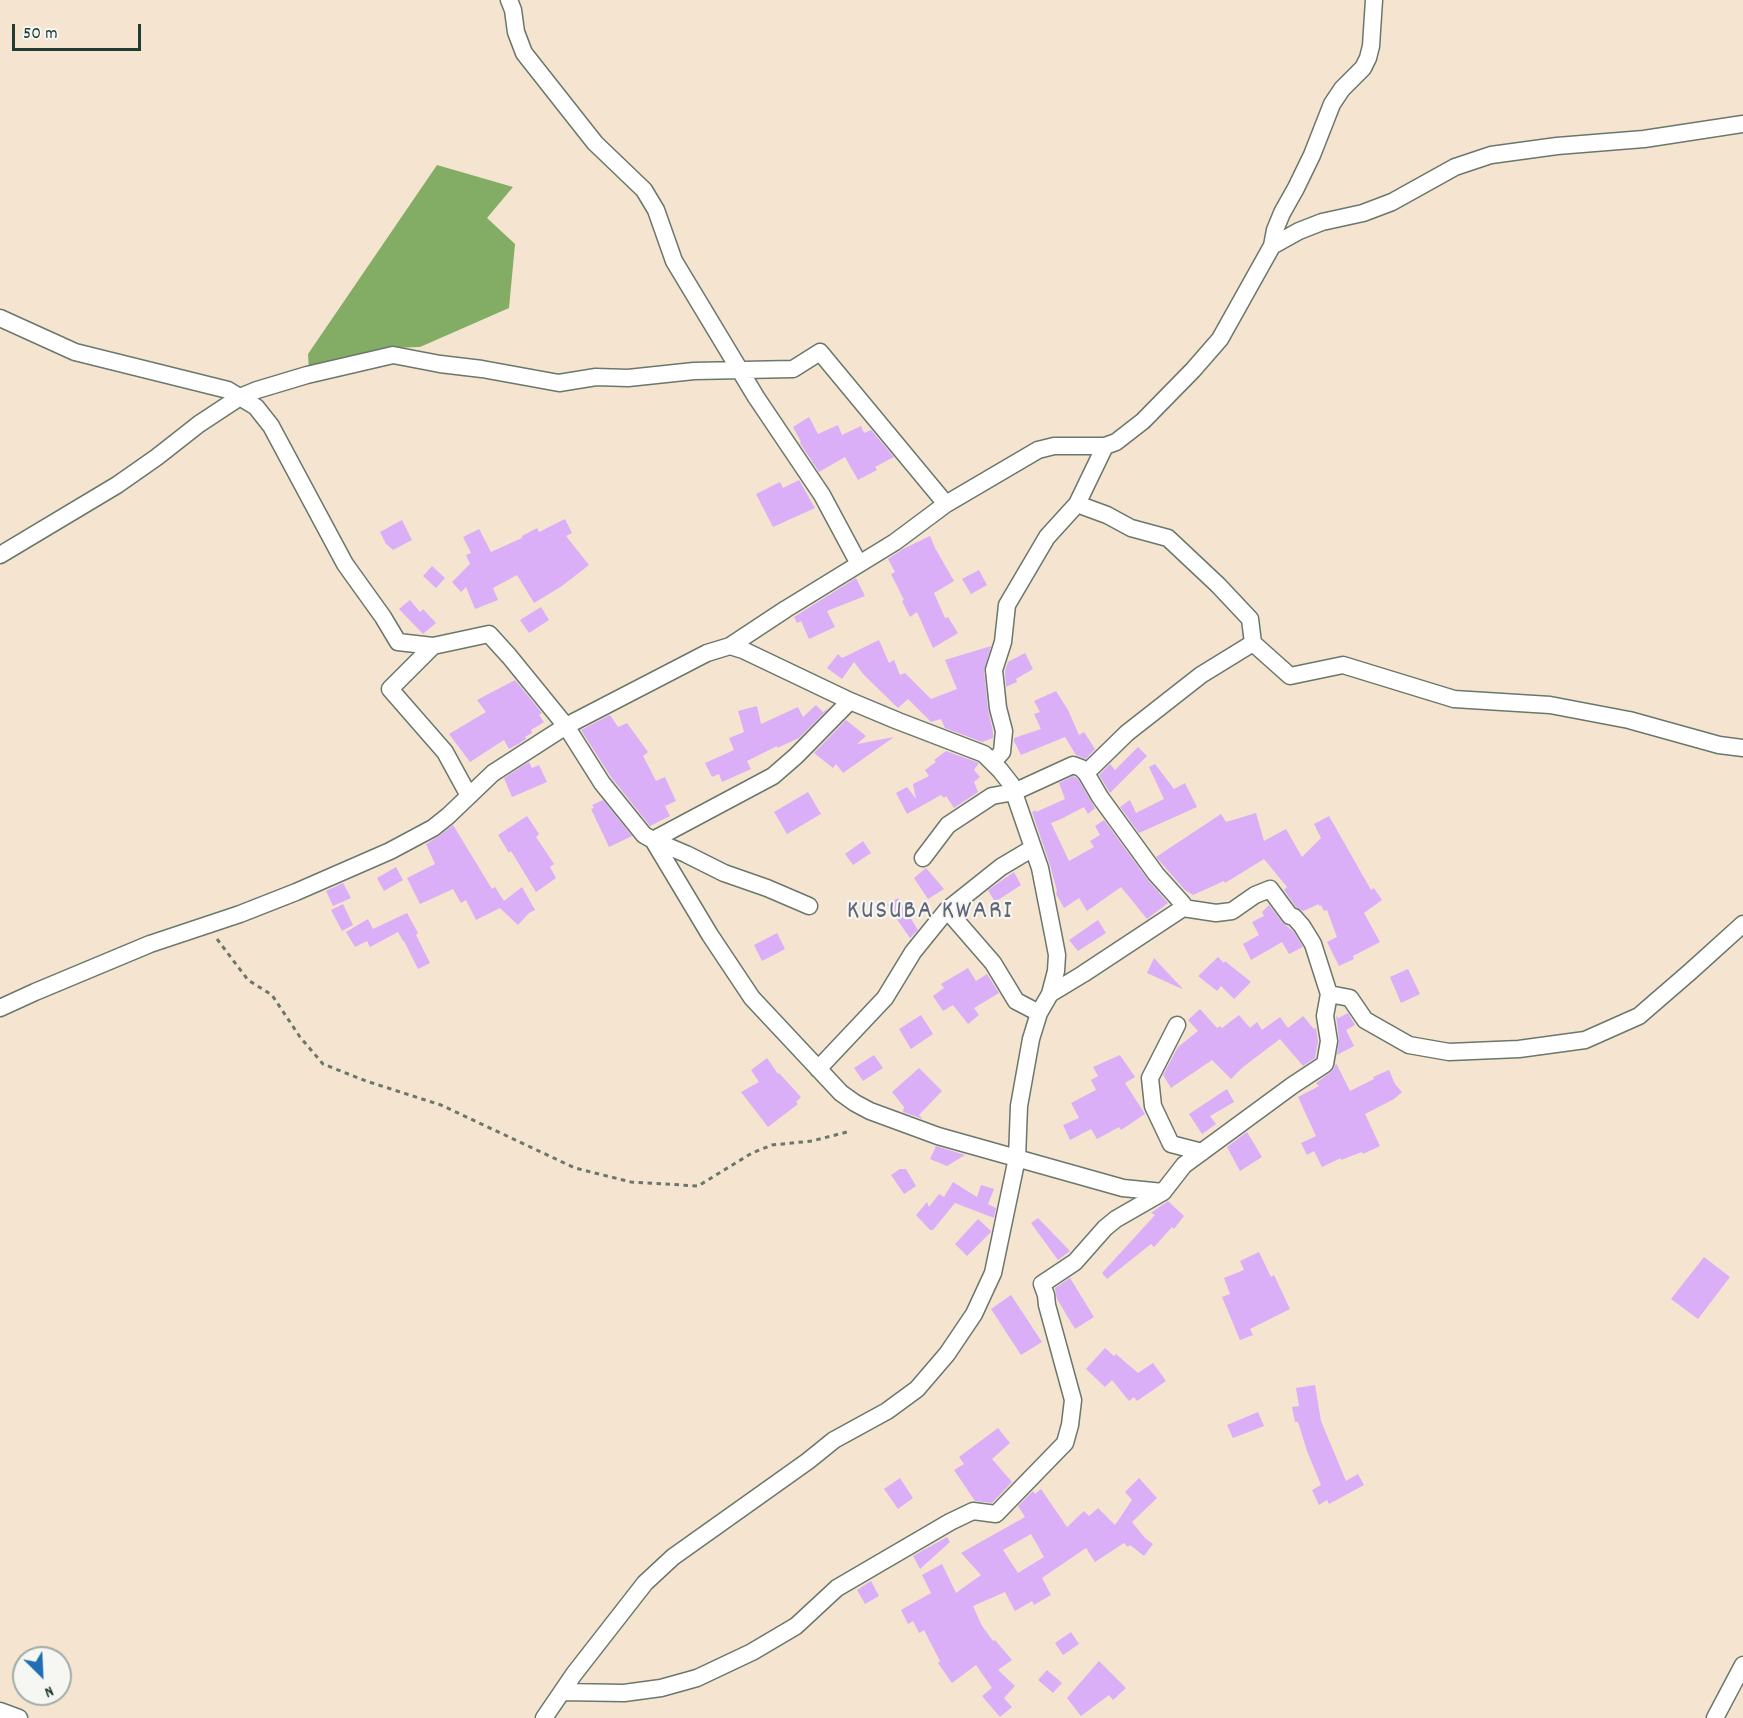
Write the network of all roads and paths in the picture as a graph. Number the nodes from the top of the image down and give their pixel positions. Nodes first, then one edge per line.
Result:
1 (509, 0) edge
2 (1374, 0) edge
3 (1743, 124) edge
4 (1272, 246) junction
5 (0, 318) edge
6 (740, 371) junction
7 (240, 397) junction
8 (1106, 446) junction
9 (946, 504) junction
10 (1077, 504) junction
11 (0, 555) edge
12 (860, 564) junction
13 (1253, 643) junction
14 (433, 646) junction
15 (730, 646) junction
16 (850, 701) junction
17 (566, 726) junction
18 (1743, 748) edge
19 (993, 762) junction
20 (1086, 773) junction
21 (1014, 792) junction
22 (469, 796) junction
23 (653, 840) junction
24 (1033, 848) junction
25 (923, 858) dead end
26 (809, 906) dead end
27 (1183, 908) junction
28 (947, 910) junction
29 (1743, 924) edge
30 (207, 925) junction
31 (1050, 994) junction
32 (1329, 994) junction
33 (0, 1008) edge
34 (1039, 1013) junction
35 (1177, 1025) dead end
36 (818, 1069) junction
37 (851, 1131) dead end
38 (1202, 1152) junction
39 (1017, 1158) junction
40 (1163, 1192) junction
41 (1743, 1665) edge
42 (562, 1692) junction
43 (0, 1711) edge
44 (19, 1718) edge
45 (544, 1718) edge
46 (1715, 1718) edge

1 - 6 street
2 - 4 street
3 - 4 street
4 - 8 street
5 - 7 street
6 - 7 street
6 - 9 street
6 - 12 street
7 - 11 street
7 - 14 street
8 - 9 street
8 - 10 street
9 - 12 street
10 - 13 street
10 - 19 street
12 - 15 street
13 - 18 street
13 - 20 street
14 - 17 street
14 - 22 street
15 - 16 street
15 - 17 street
16 - 19 street
16 - 23 street
17 - 22 street
17 - 23 street
19 - 21 street
20 - 21 street
20 - 27 street
21 - 24 street
21 - 25 street
22 - 30 street
23 - 26 street
23 - 36 street
24 - 28 street
24 - 31 street
27 - 31 street
27 - 32 street
28 - 34 street
28 - 36 street
29 - 32 street
30 - 33 street
30 - 37 path
31 - 34 street
32 - 38 street
34 - 39 street
35 - 38 street
36 - 39 street
38 - 40 street
39 - 40 street
39 - 42 street
40 - 42 street
41 - 46 street
42 - 45 street
43 - 44 street

